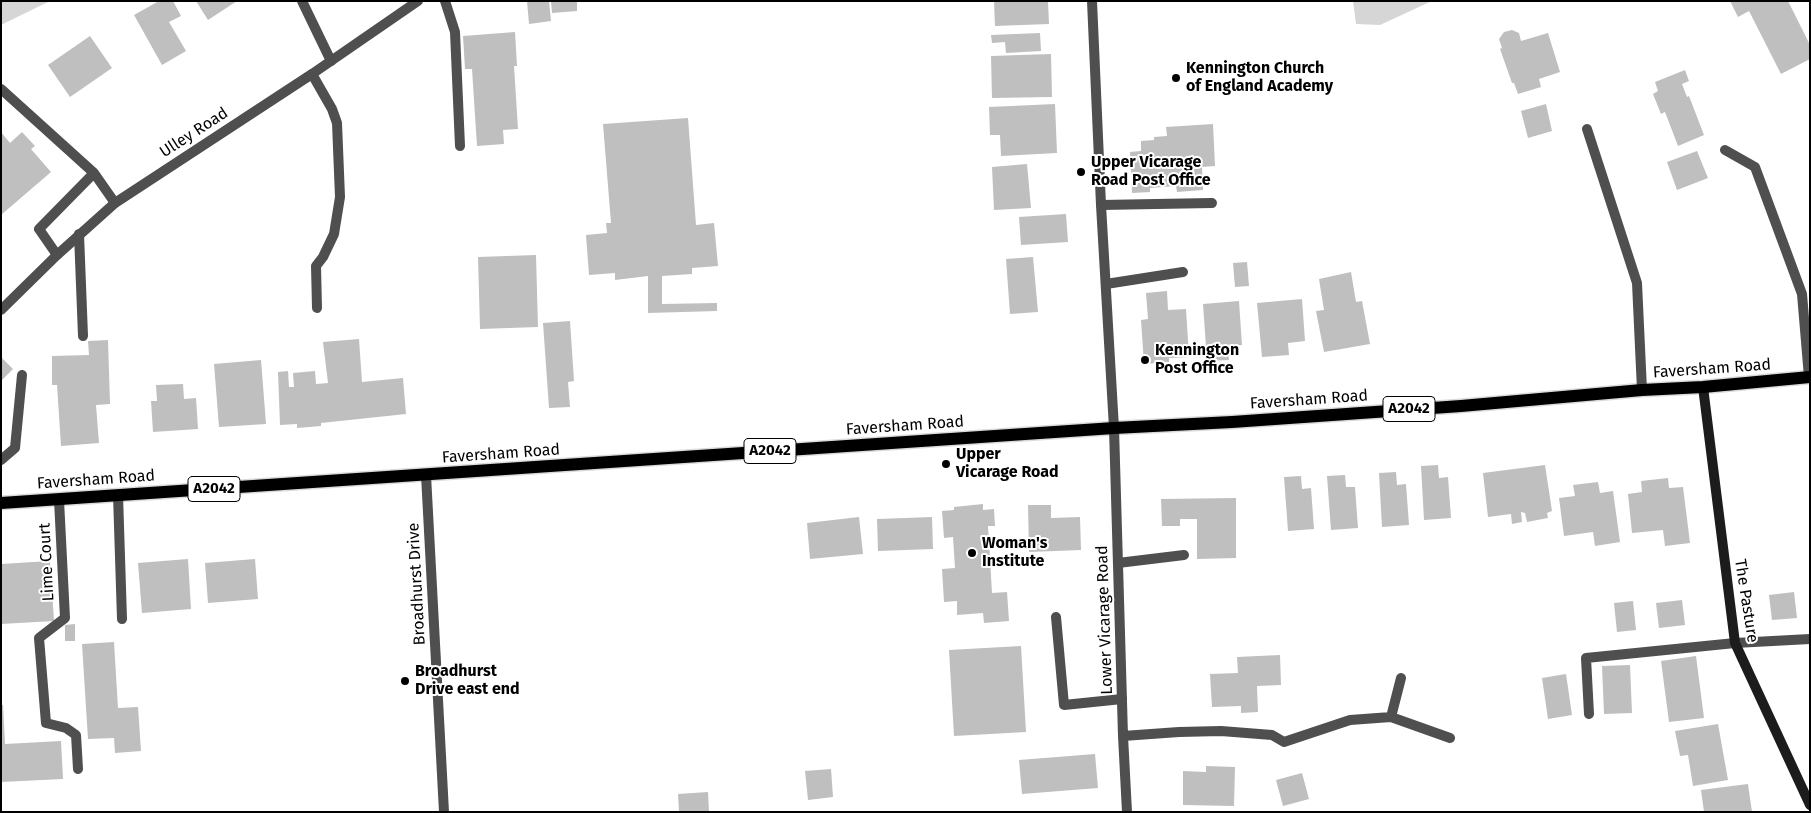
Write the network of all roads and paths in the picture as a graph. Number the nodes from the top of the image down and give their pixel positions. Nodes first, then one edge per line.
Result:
1 (302, 1) edge
2 (418, 1) edge
3 (445, 1) edge
4 (1092, 1) edge
5 (331, 61) junction
6 (312, 74) junction
7 (1, 89) edge
8 (1587, 128) dead end
9 (460, 146) dead end
10 (1725, 150) dead end
11 (94, 173) junction
12 (115, 203) junction
13 (1212, 203) dead end
14 (1102, 205) junction
15 (79, 234) junction
16 (57, 254) junction
17 (1183, 272) dead end
18 (1106, 284) junction
19 (317, 308) dead end
20 (1, 310) edge
21 (82, 336) dead end
22 (22, 375) dead end
23 (1809, 377) edge
24 (1703, 388) junction
25 (1642, 390) junction
26 (1114, 428) junction
27 (1, 460) edge
28 (426, 475) junction
29 (118, 495) junction
30 (59, 500) junction
31 (1, 503) edge
32 (1184, 555) dead end
33 (1118, 563) junction
34 (1056, 617) dead end
35 (122, 619) dead end
36 (1810, 639) edge
37 (1735, 643) junction
38 (1401, 678) dead end
39 (1122, 699) junction
40 (1589, 714) dead end
41 (1391, 717) junction
42 (1123, 736) junction
43 (1450, 738) dead end
44 (78, 769) dead end
45 (1810, 805) edge
46 (444, 812) edge
47 (1127, 812) edge

1 - 5 street
2 - 5 street, Ulley Road
3 - 9 street
4 - 14 street
5 - 6 street, Ulley Road
6 - 12 street, Ulley Road
6 - 19 street
7 - 11 street
8 - 25 street
10 - 23 street
11 - 12 street
11 - 16 street
12 - 15 street, Ulley Road
13 - 14 street
14 - 18 street
15 - 16 street, Ulley Road
15 - 21 street
16 - 20 street, Ulley Road
17 - 18 street
18 - 26 street
22 - 27 street
23 - 24 main road, Faversham Road / A2042
24 - 25 main road, Faversham Road / A2042
24 - 37 street, The Pasture
25 - 26 main road, Faversham Road / A2042
26 - 28 main road, Faversham Road / A2042
26 - 33 street, Lower Vicarage Road
28 - 29 main road, Faversham Road / A2042
28 - 46 street, Broadhurst Drive
29 - 30 main road, Faversham Road / A2042
29 - 35 street
30 - 31 main road, Faversham Road / A2042
30 - 44 street, Lime Court
32 - 33 street
33 - 39 street, Lower Vicarage Road
34 - 39 street
36 - 37 street
37 - 40 street
37 - 45 street, The Pasture
38 - 41 street
39 - 42 street, Lower Vicarage Road
41 - 42 street
41 - 43 street
42 - 47 street, Lower Vicarage Road

